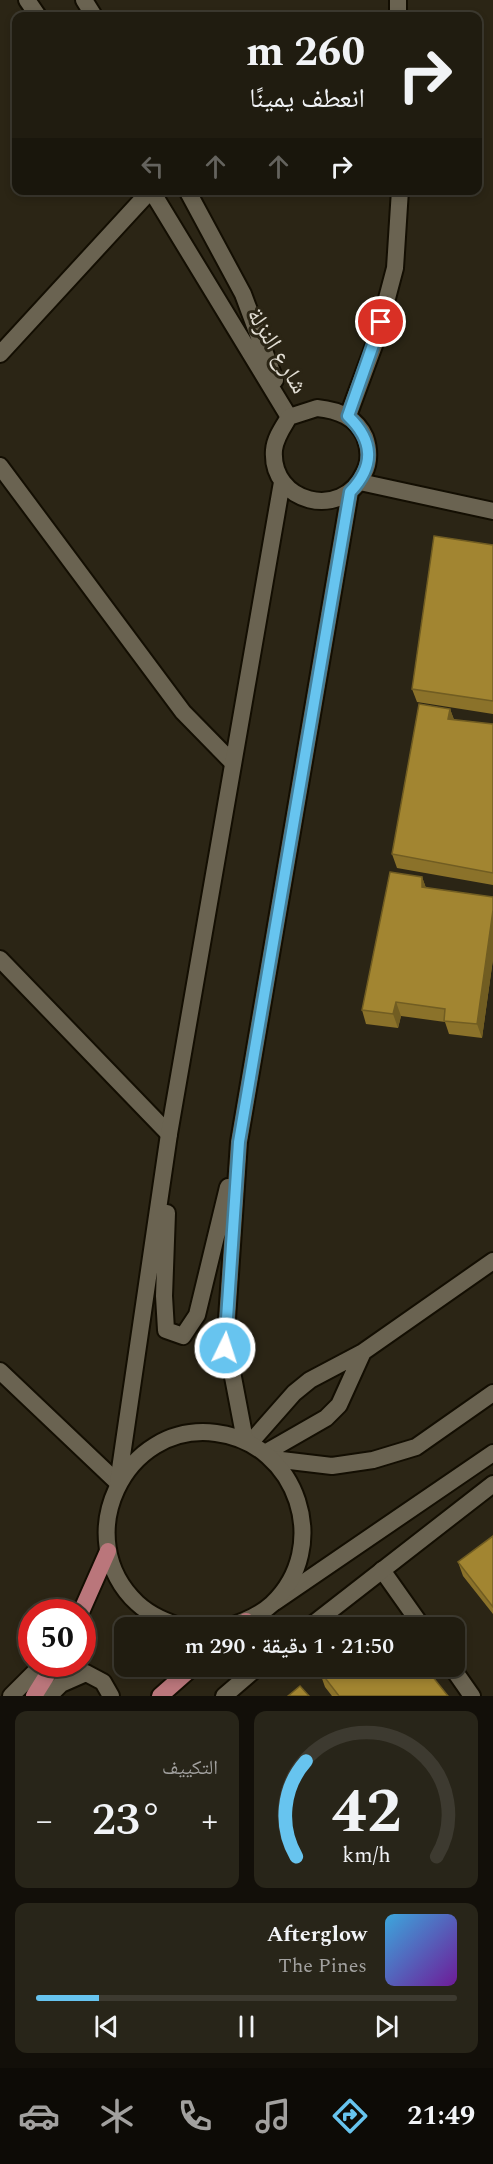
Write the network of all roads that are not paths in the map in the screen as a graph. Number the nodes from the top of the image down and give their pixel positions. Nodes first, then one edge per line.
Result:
1 (146, 195) edge
2 (154, 195) edge
3 (191, 195) edge
4 (400, 195) edge
5 (0, 354) edge
6 (348, 416) junction
7 (289, 417) junction
8 (0, 466) edge
9 (282, 482) junction
10 (355, 487) junction
11 (493, 511) edge
12 (233, 763) junction
13 (0, 960) edge
14 (169, 1134) junction
15 (239, 1142) junction
16 (493, 1261) edge
17 (363, 1352) junction
18 (0, 1371) edge
19 (493, 1393) edge
20 (248, 1442) junction
21 (493, 1453) edge
22 (269, 1456) junction
23 (118, 1483) junction
24 (493, 1484) edge
25 (108, 1551) junction
26 (382, 1570) junction
27 (87, 1599) edge
28 (272, 1604) junction
29 (156, 1617) edge
30 (252, 1617) edge
31 (322, 1617) edge
32 (415, 1617) edge
33 (30, 1677) edge
34 (46, 1677) edge
35 (182, 1677) edge
36 (246, 1677) edge
37 (459, 1677) edge
38 (11, 1696) edge
39 (34, 1696) edge
40 (49, 1696) edge
41 (111, 1696) edge
42 (160, 1696) edge
43 (224, 1696) edge
44 (472, 1696) edge

1 - 5 main road
2 - 7 main road, شارع النزلة
3 - 7 main road, شارع النزلة
4 - 6 main road
6 - 7 main road
6 - 10 main road
7 - 9 main road
8 - 12 main road
9 - 10 main road
9 - 12 main road
10 - 11 main road
10 - 15 main road
12 - 14 main road
13 - 14 main road
14 - 15 main road
14 - 23 main road
15 - 20 main road
16 - 17 main road
17 - 20 main road
17 - 22 main road
18 - 23 main road
19 - 22 main road
20 - 22 main road
20 - 23 main road
21 - 28 main road
22 - 28 main road
23 - 25 main road
24 - 26 main road
25 - 27 main road
25 - 29 main road
26 - 31 main road
26 - 32 main road
28 - 30 main road
33 - 38 main road
34 - 39 main road
35 - 42 main road
36 - 43 main road
37 - 44 main road
40 - 41 main road

